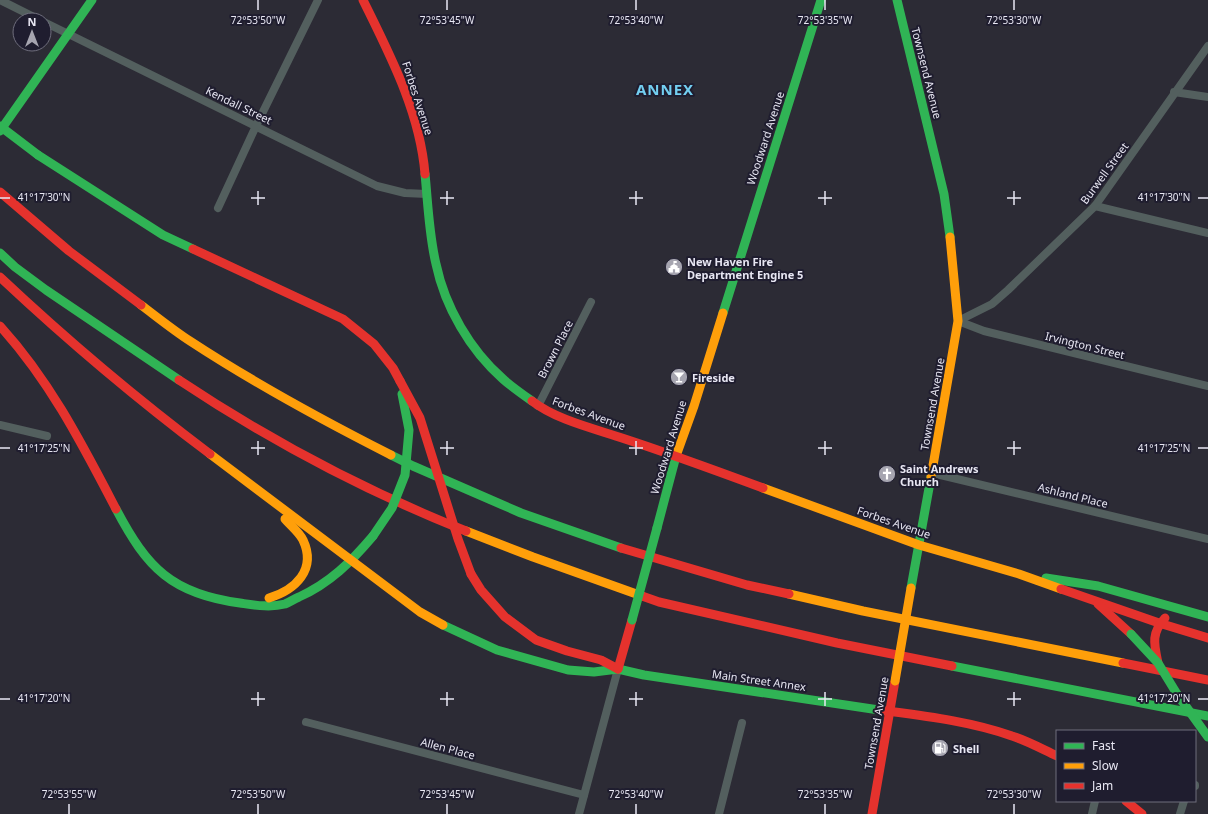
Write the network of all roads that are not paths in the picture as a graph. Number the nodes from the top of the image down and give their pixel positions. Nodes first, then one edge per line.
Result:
1 (0, 0) edge
2 (92, 0) edge
3 (318, 0) edge
4 (362, 0) edge
5 (821, 0) edge
6 (897, 0) edge
7 (24, 12) edge
8 (52, 26) edge
9 (68, 34) junction
10 (1208, 46) edge
11 (1174, 92) junction
12 (1208, 97) edge
13 (0, 126) edge
14 (256, 126) junction
15 (0, 131) edge
16 (0, 192) edge
17 (427, 194) junction
18 (1095, 206) junction
19 (218, 208) dead end
20 (1208, 234) edge
21 (0, 253) edge
22 (0, 277) edge
23 (591, 302) dead end
24 (958, 321) junction
25 (0, 326) edge
26 (400, 381) junction
27 (1208, 386) edge
28 (538, 406) junction
29 (0, 425) edge
30 (47, 436) dead end
31 (676, 456) junction
32 (932, 473) junction
33 (258, 491) junction
34 (1208, 539) edge
35 (919, 544) junction
36 (352, 561) junction
37 (1019, 574) junction
38 (1094, 600) junction
39 (231, 602) junction
40 (1175, 608) junction
41 (1208, 617) edge
42 (1159, 623) junction
43 (1208, 638) edge
44 (1158, 663) junction
45 (618, 669) junction
46 (1208, 680) edge
47 (890, 711) junction
48 (1208, 716) edge
49 (306, 722) dead end
50 (742, 723) dead end
51 (1208, 736) edge
52 (1056, 755) edge
53 (584, 795) junction
54 (1095, 802) edge
55 (1127, 802) edge
56 (1184, 802) edge
57 (579, 814) edge
58 (719, 814) edge
59 (872, 814) edge
60 (1092, 814) edge
61 (1142, 814) edge
62 (1180, 814) edge

1 - 7 street
2 - 9 main road
3 - 14 street
4 - 17 main road, Forbes Avenue
5 - 31 main road, Woodward Avenue
6 - 24 main road, Townsend Avenue
8 - 9 street, Kendall Street
9 - 14 street, Kendall Street
9 - 15 main road
10 - 11 street, Burwell Street
11 - 12 street
11 - 18 street, Burwell Street
13 - 26 main road, bridge
14 - 17 street, Kendall Street
14 - 19 street
16 - 46 main road
17 - 28 main road, Forbes Avenue
18 - 20 street
18 - 24 street, Burwell Street
21 - 48 main road
22 - 33 main road
23 - 28 street, Brown Place
24 - 27 street, Irvington Street
24 - 32 main road, Townsend Avenue
25 - 39 main road
26 - 36 main road, bridge
26 - 45 main road, bridge
28 - 31 main road, Forbes Avenue
29 - 30 street
31 - 35 main road, Forbes Avenue
31 - 45 main road, Woodward Avenue, bridge
32 - 34 street, Ashland Place
32 - 35 main road, Townsend Avenue
33 - 36 main road
33 - 39 main road
35 - 37 main road, Forbes Avenue
35 - 47 main road, Townsend Avenue, bridge
36 - 39 main road
36 - 45 main road
37 - 38 main road, Forbes Avenue
37 - 40 main road, Forbes Avenue
38 - 42 main road, Forbes Avenue
38 - 44 main road, bridge
40 - 41 main road, Forbes Avenue
40 - 42 main road
42 - 43 main road, Forbes Avenue
42 - 44 main road
44 - 51 main road, bridge
45 - 47 main road, Main Street Annex
45 - 53 street, Woodward Avenue
47 - 52 main road, Main Street Annex
47 - 59 main road, Townsend Avenue
49 - 53 street, Allen Place
50 - 58 street
53 - 57 street, Woodward Avenue
54 - 60 street
55 - 61 main road
56 - 62 street

